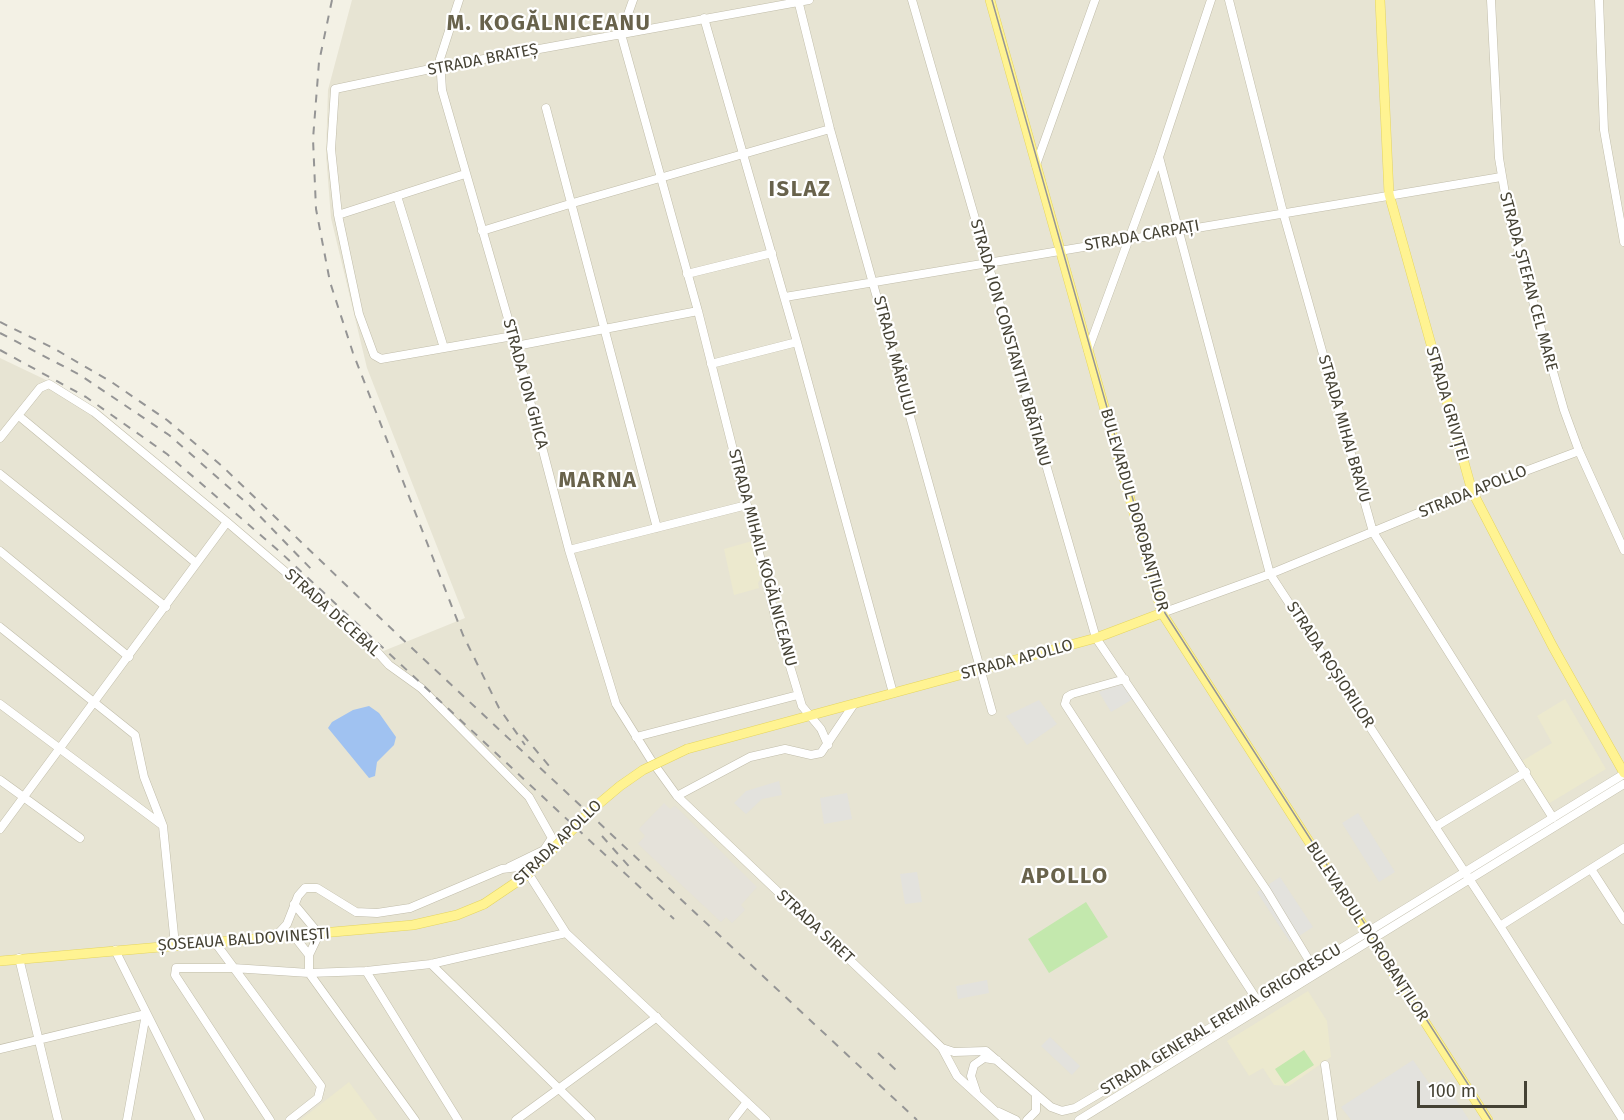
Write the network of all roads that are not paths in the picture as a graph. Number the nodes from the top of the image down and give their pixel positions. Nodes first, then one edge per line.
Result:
1 (459, 0) edge
2 (633, 0) edge
3 (809, 0) edge
4 (912, 0) edge
5 (990, 0) edge
6 (1095, 0) edge
7 (1211, 0) edge
8 (1229, 0) edge
9 (1380, 0) edge
10 (1491, 0) edge
11 (1599, 0) edge
12 (797, 1) edge
13 (704, 18) junction
14 (621, 34) junction
15 (440, 68) junction
16 (546, 108) dead end
17 (830, 129) junction
18 (743, 156) junction
19 (1158, 157) junction
20 (1036, 165) junction
21 (465, 174) junction
22 (1501, 177) junction
23 (661, 179) junction
24 (1389, 194) junction
25 (397, 196) junction
26 (573, 202) junction
27 (1283, 212) junction
28 (338, 215) junction
29 (1179, 229) junction
30 (482, 231) junction
31 (1130, 238) junction
32 (1624, 242) edge
33 (1060, 250) junction
34 (772, 253) junction
35 (986, 262) junction
36 (687, 274) junction
37 (873, 281) junction
38 (785, 297) junction
39 (698, 311) junction
40 (606, 327) junction
41 (513, 336) junction
42 (797, 342) junction
43 (516, 346) junction
44 (444, 348) junction
45 (1088, 350) junction
46 (711, 364) junction
47 (19, 416) junction
48 (0, 438) edge
49 (1579, 451) junction
50 (0, 474) edge
51 (1472, 491) junction
52 (747, 505) junction
53 (227, 522) junction
54 (657, 528) junction
55 (1373, 532) junction
56 (569, 550) junction
57 (1624, 550) edge
58 (0, 551) edge
59 (195, 563) junction
60 (1270, 574) junction
61 (166, 607) junction
62 (1162, 614) junction
63 (0, 627) edge
64 (1096, 638) junction
65 (129, 657) junction
66 (981, 670) junction
67 (1125, 679) junction
68 (893, 693) junction
69 (798, 695) junction
70 (94, 702) junction
71 (0, 704) edge
72 (854, 704) junction
73 (992, 711) dead end
74 (809, 716) junction
75 (636, 737) junction
76 (828, 745) junction
77 (58, 749) junction
78 (651, 760) joint
79 (1526, 772) junction
80 (1624, 774) edge
81 (0, 780) edge
82 (1624, 784) edge
83 (677, 796) junction
84 (24, 797) junction
85 (1553, 818) junction
86 (163, 826) junction
87 (1435, 827) junction
88 (0, 829) edge
89 (80, 838) dead end
90 (1624, 848) edge
91 (509, 867) junction
92 (1591, 869) junction
93 (1466, 876) junction
94 (294, 904) junction
95 (484, 904) joint
96 (1624, 920) edge
97 (1500, 926) junction
98 (566, 933) junction
99 (319, 934) junction
100 (1369, 935) junction
101 (294, 936) junction
102 (275, 937) junction
103 (214, 941) junction
104 (175, 945) junction
105 (115, 950) junction
106 (309, 955) junction
107 (19, 958) junction
108 (0, 961) edge
109 (431, 964) junction
110 (233, 968) junction
111 (1314, 969) junction
112 (366, 971) junction
113 (309, 973) junction
114 (1257, 1000) junction
115 (146, 1014) junction
116 (657, 1017) junction
117 (39, 1039) junction
118 (942, 1048) junction
119 (0, 1049) edge
120 (999, 1060) junction
121 (1325, 1065) dead end
122 (560, 1088) junction
123 (977, 1094) junction
124 (1035, 1094) junction
125 (747, 1102) junction
126 (993, 1108) junction
127 (58, 1120) edge
128 (127, 1120) edge
129 (200, 1120) edge
130 (270, 1120) edge
131 (290, 1120) edge
132 (415, 1120) edge
133 (458, 1120) edge
134 (516, 1120) edge
135 (591, 1120) edge
136 (734, 1120) edge
137 (766, 1120) edge
138 (1005, 1120) edge
139 (1016, 1120) edge
140 (1027, 1120) edge
141 (1079, 1120) edge
142 (1333, 1120) edge
143 (1488, 1120) edge
144 (1623, 1120) edge

1 - 15 street, STRADA ION GHICA
2 - 14 street
3 - 12 street, STRADA BRATEȘ
4 - 35 street, STRADA ION CONSTANTIN BRĂTIANU
5 - 20 main road, BULEVARDUL DOROBANȚILOR
6 - 20 street
7 - 19 street
8 - 27 street, STRADA MIHAI BRAVU
9 - 24 main road, STRADA GRIVIȚEI
10 - 22 street, STRADA ȘTEFAN CEL MARE
11 - 32 street
12 - 13 street, STRADA BRATEȘ
12 - 17 street, STRADA MĂRULUI
13 - 14 street, STRADA BRATEȘ
13 - 18 street
14 - 15 street, STRADA BRATEȘ
14 - 23 street
15 - 21 street, STRADA ION GHICA
15 - 28 street, STRADA BRATEȘ
16 - 26 street
17 - 18 street
17 - 37 street, STRADA MĂRULUI
18 - 23 street
18 - 34 street
19 - 29 street, STRADA ROȘIORILOR
19 - 31 street
20 - 33 main road, BULEVARDUL DOROBANȚILOR
21 - 25 street
21 - 30 street, STRADA ION GHICA
22 - 24 street, STRADA CARPAȚI
22 - 49 street, STRADA ȘTEFAN CEL MARE
23 - 26 street
23 - 36 street
24 - 27 street, STRADA CARPAȚI
24 - 51 main road, STRADA GRIVIȚEI
25 - 28 street
25 - 44 street
26 - 30 street
26 - 40 street
27 - 29 street, STRADA CARPAȚI
27 - 55 street, STRADA MIHAI BRAVU
28 - 44 street
29 - 31 street, STRADA CARPAȚI
29 - 60 street, STRADA ROȘIORILOR
30 - 41 street, STRADA ION GHICA
31 - 33 street, STRADA CARPAȚI
31 - 45 street
33 - 35 street, STRADA CARPAȚI
33 - 45 main road, BULEVARDUL DOROBANȚILOR
34 - 36 street
34 - 38 street
35 - 37 street, STRADA CARPAȚI
35 - 64 street, STRADA ION CONSTANTIN BRĂTIANU
36 - 39 street, STRADA MIHAIL KOGĂLNICEANU
37 - 38 street, STRADA CARPAȚI
37 - 66 street, STRADA MĂRULUI
38 - 42 street
39 - 40 street
39 - 46 street, STRADA MIHAIL KOGĂLNICEANU
40 - 43 street
40 - 54 street
41 - 43 street, STRADA ION GHICA
41 - 44 street
42 - 46 street
42 - 68 street
43 - 56 street, STRADA ION GHICA
45 - 62 main road, BULEVARDUL DOROBANȚILOR
46 - 52 street, STRADA MIHAIL KOGĂLNICEANU
47 - 48 street
47 - 53 street, STRADA DECEBAL
47 - 59 street
49 - 51 street, STRADA APOLLO
49 - 57 street, STRADA ȘTEFAN CEL MARE
50 - 61 street
51 - 55 street, STRADA APOLLO
51 - 80 main road, STRADA GRIVIȚEI
52 - 54 street
52 - 69 street, STRADA MIHAIL KOGĂLNICEANU
53 - 59 street
53 - 91 street, STRADA DECEBAL
54 - 56 street
55 - 60 street, STRADA APOLLO
55 - 79 street, STRADA MIHAI BRAVU
56 - 75 street, STRADA ION GHICA
58 - 65 street
59 - 61 street
60 - 62 street, STRADA APOLLO
60 - 87 street, STRADA ROȘIORILOR
61 - 65 street
62 - 64 main road, STRADA APOLLO
62 - 100 main road, BULEVARDUL DOROBANȚILOR
63 - 70 street
64 - 66 main road, STRADA APOLLO
64 - 67 street, STRADA ION CONSTANTIN BRĂTIANU
65 - 70 street
66 - 68 main road, STRADA APOLLO
66 - 73 street, STRADA MĂRULUI
67 - 111 street, STRADA ION CONSTANTIN BRĂTIANU
67 - 114 street
68 - 72 main road, STRADA APOLLO
69 - 74 street, STRADA MIHAIL KOGĂLNICEANU
69 - 75 street
70 - 77 street
70 - 86 street
71 - 77 street
72 - 74 main road, STRADA APOLLO
72 - 76 street
74 - 76 street, STRADA MIHAIL KOGĂLNICEANU
74 - 95 main road, STRADA APOLLO, bridge
75 - 78 street, STRADA ION GHICA
76 - 83 street
77 - 84 street
77 - 86 street
78 - 83 street, STRADA SIRET
79 - 85 street, STRADA MIHAI BRAVU
79 - 87 street
80 - 85 street, STRADA GENERAL EREMIA GRIGORESCU
81 - 84 street
82 - 93 street, STRADA GENERAL EREMIA GRIGORESCU
83 - 118 street, STRADA SIRET
84 - 88 street
84 - 89 street
85 - 93 street, STRADA GENERAL EREMIA GRIGORESCU
86 - 104 street
87 - 93 street, STRADA ROȘIORILOR
90 - 92 street
91 - 94 street, STRADA DECEBAL
91 - 98 street
92 - 96 street
92 - 97 street
93 - 97 street, STRADA ROȘIORILOR
93 - 100 street, STRADA GENERAL EREMIA GRIGORESCU
94 - 99 street
94 - 102 street, STRADA DECEBAL
95 - 99 main road, ȘOSEAUA BALDOVINEȘTI
97 - 144 street, STRADA ROȘIORILOR
98 - 109 street
98 - 116 street
99 - 101 main road, ȘOSEAUA BALDOVINEȘTI
99 - 106 street
100 - 111 street, STRADA GENERAL EREMIA GRIGORESCU
100 - 143 main road, BULEVARDUL DOROBANȚILOR
101 - 102 main road, ȘOSEAUA BALDOVINEȘTI
101 - 106 street
102 - 103 main road, ȘOSEAUA BALDOVINEȘTI
103 - 104 main road, ȘOSEAUA BALDOVINEȘTI
103 - 110 street
104 - 105 main road, ȘOSEAUA BALDOVINEȘTI
105 - 107 main road, ȘOSEAUA BALDOVINEȘTI
105 - 115 street
106 - 113 street
107 - 108 main road, ȘOSEAUA BALDOVINEȘTI
107 - 117 street
109 - 112 street
109 - 122 street
110 - 113 street
110 - 130 street
110 - 131 street
111 - 114 street, STRADA GENERAL EREMIA GRIGORESCU
111 - 141 street, STRADA GENERAL EREMIA GRIGORESCU
112 - 113 street
112 - 133 street
113 - 132 street
114 - 124 street, STRADA GENERAL EREMIA GRIGORESCU
115 - 117 street
115 - 128 street
115 - 129 street
116 - 122 street
116 - 125 street
117 - 119 street
117 - 127 street
118 - 120 street, STRADA GENERAL EREMIA GRIGORESCU
118 - 123 street, STRADA SIRET
120 - 123 street
120 - 124 street, STRADA GENERAL EREMIA GRIGORESCU
121 - 142 street
122 - 134 street
122 - 135 street
123 - 126 street, STRADA SIRET
124 - 140 street
125 - 136 street
125 - 137 street
126 - 138 street, STRADA SIRET
126 - 139 street, STRADA SIRET

